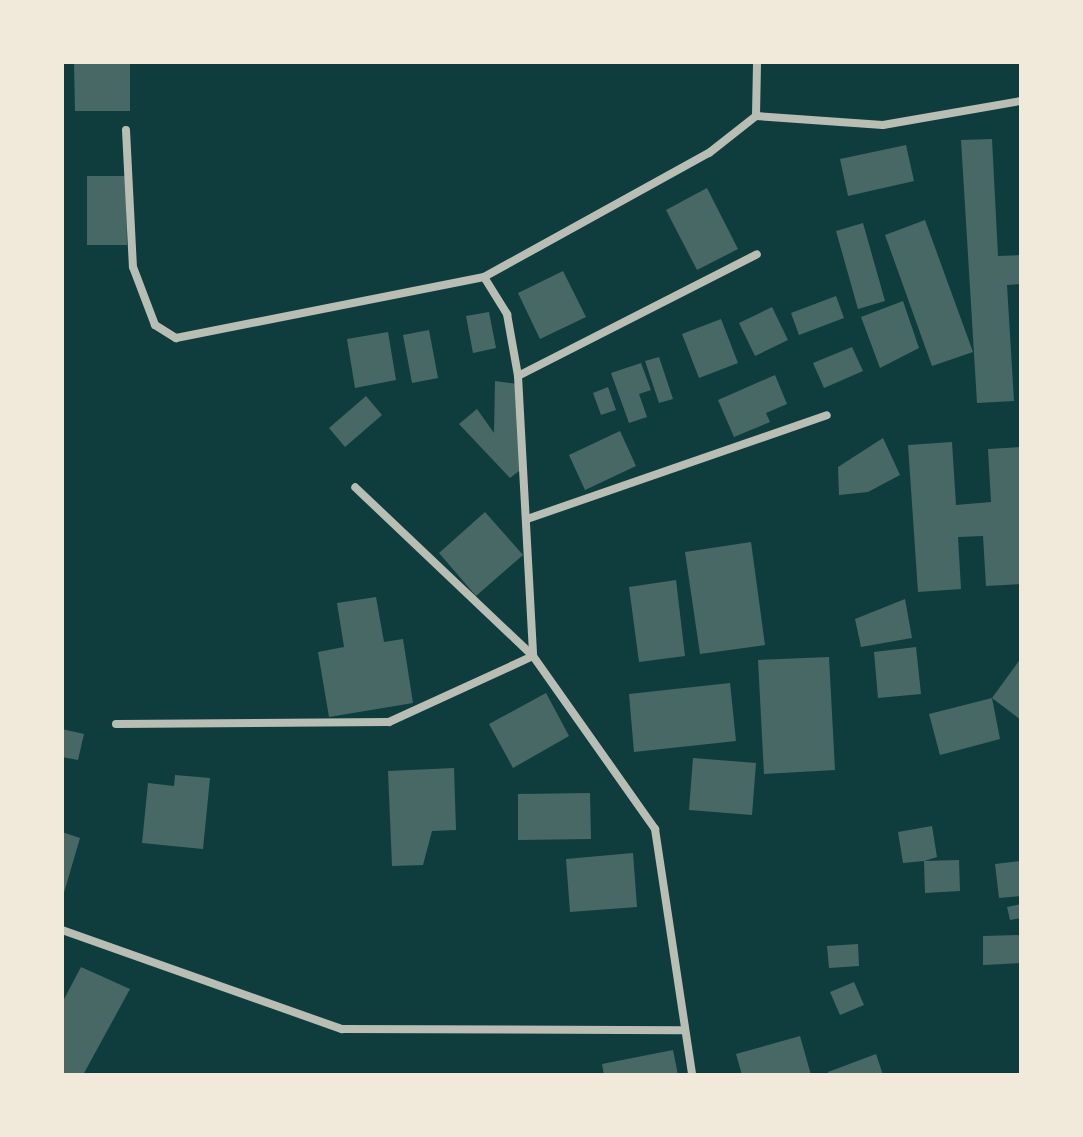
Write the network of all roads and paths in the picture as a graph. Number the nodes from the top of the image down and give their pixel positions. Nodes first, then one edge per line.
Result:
1 (757, 62) edge
2 (1021, 101) edge
3 (756, 116) junction
4 (126, 130) dead end
5 (757, 254) dead end
6 (484, 277) junction
7 (518, 376) junction
8 (827, 415) dead end
9 (355, 487) dead end
10 (530, 518) junction
11 (533, 656) junction
12 (116, 724) dead end
13 (62, 930) edge
14 (681, 1030) junction
15 (692, 1075) edge

1 - 3 street
2 - 3 street
3 - 6 street
4 - 6 street
5 - 7 street
6 - 7 street
7 - 10 street
8 - 10 street
9 - 11 street
10 - 11 street
11 - 12 street
11 - 14 street
13 - 14 street
14 - 15 street

